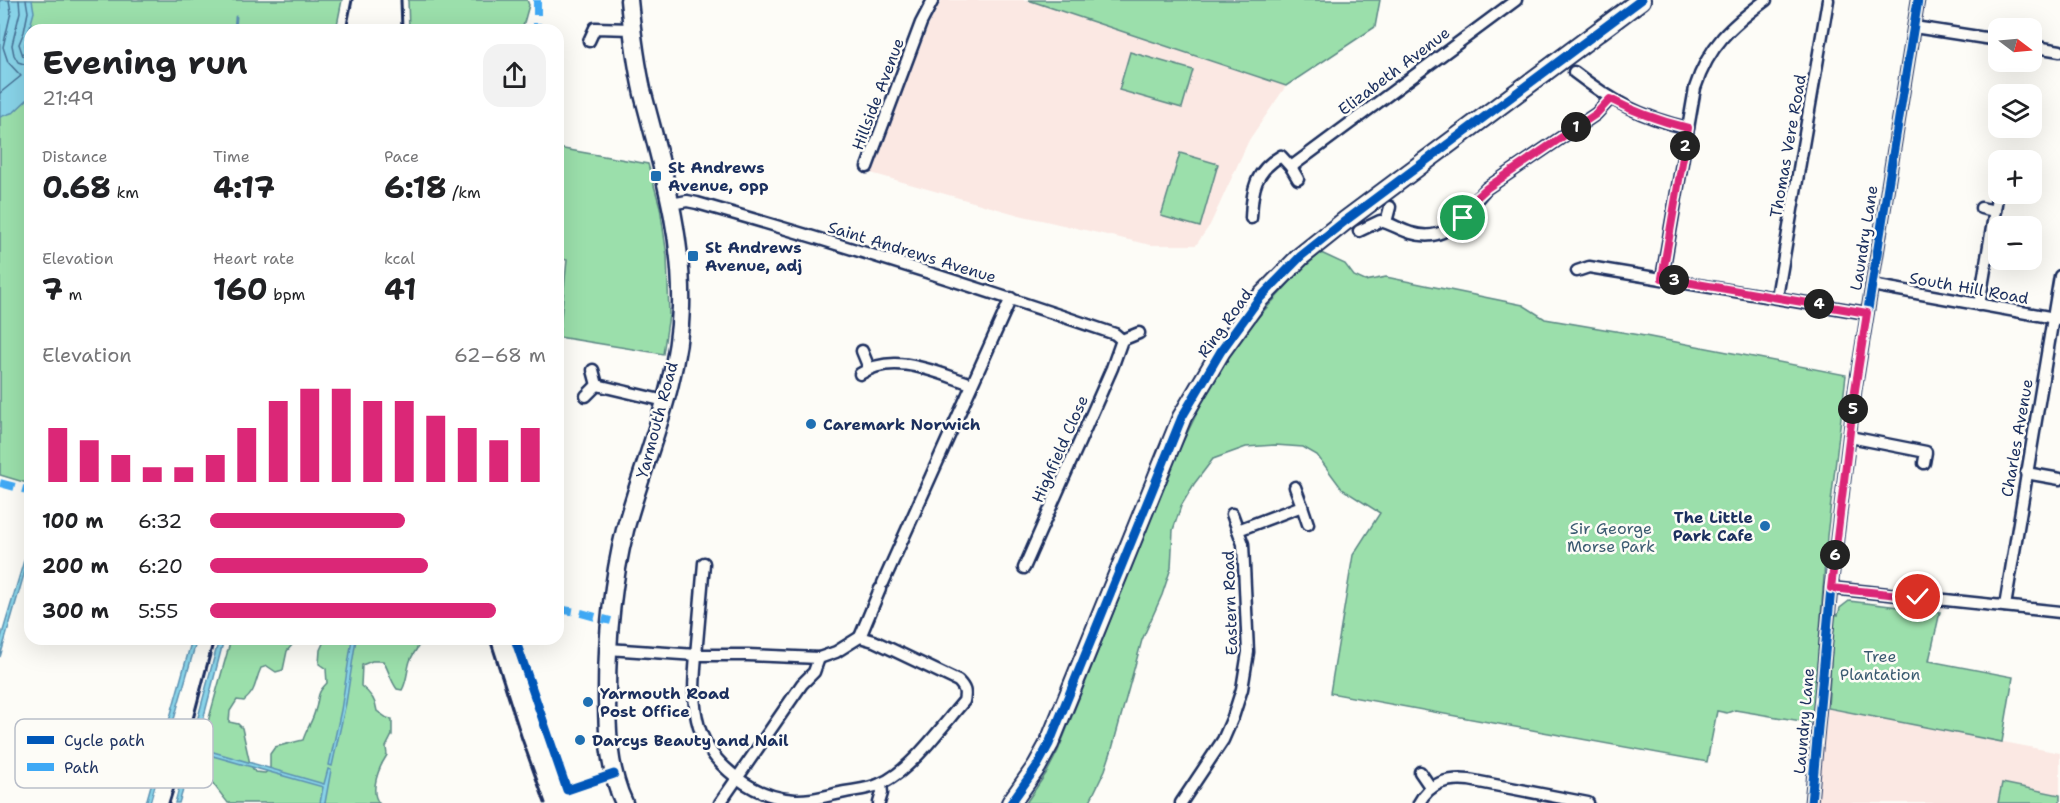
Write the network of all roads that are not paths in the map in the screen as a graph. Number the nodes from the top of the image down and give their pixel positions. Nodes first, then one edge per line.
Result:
1 (628, 0) edge
2 (1516, 0) edge
3 (1641, 0) edge
4 (1766, 0) edge
5 (1828, 0) edge
6 (1918, 0) edge
7 (927, 4) edge
8 (1914, 27) junction
9 (632, 29) junction
10 (1988, 38) edge
11 (589, 41) dead end
12 (2042, 48) edge
13 (2060, 51) edge
14 (1574, 72) dead end
15 (1610, 99) junction
16 (1688, 128) junction
17 (867, 167) dead end
18 (1291, 167) junction
19 (1298, 179) dead end
20 (671, 204) junction
21 (1996, 204) edge
22 (1390, 207) dead end
23 (1981, 208) dead end
24 (1995, 211) junction
25 (1251, 218) dead end
26 (1386, 222) junction
27 (1359, 231) dead end
28 (1577, 271) dead end
29 (2060, 276) edge
30 (1662, 278) junction
31 (1872, 285) junction
32 (1777, 297) junction
33 (1011, 298) junction
34 (1979, 306) junction
35 (1867, 313) junction
36 (2056, 319) edge
37 (1138, 333) dead end
38 (1122, 340) junction
39 (862, 351) dead end
40 (594, 370) dead end
41 (972, 384) junction
42 (597, 385) junction
43 (586, 396) dead end
44 (665, 401) junction
45 (1850, 437) junction
46 (1926, 452) dead end
47 (2026, 473) junction
48 (2060, 479) edge
49 (1295, 487) dead end
50 (1302, 506) junction
51 (1232, 514) dead end
52 (1308, 524) dead end
53 (1238, 530) junction
54 (704, 563) dead end
55 (1024, 568) dead end
56 (1831, 588) junction
57 (2005, 606) junction
58 (2060, 612) edge
59 (860, 637) junction
60 (608, 649) junction
61 (696, 655) junction
62 (819, 658) junction
63 (1420, 772) dead end
64 (737, 778) junction
65 (882, 784) junction
66 (1431, 788) junction
67 (811, 801) edge
68 (624, 803) edge
69 (720, 803) edge
70 (879, 803) edge
71 (1011, 803) edge
72 (1181, 803) edge
73 (1419, 803) edge
74 (1588, 803) edge
75 (1811, 803) edge

1 - 9 main road, Yarmouth Road
2 - 18 street, Elizabeth Avenue
3 - 71 highway, Ring Road
4 - 16 street
5 - 32 street, Thomas Vere Road
6 - 8 street, Laundry Lane
7 - 17 street, Hillside Avenue
8 - 10 street
8 - 31 street, Laundry Lane
9 - 11 street
9 - 20 main road, Yarmouth Road
12 - 13 street
14 - 15 street
15 - 16 street
15 - 26 street
16 - 30 street
18 - 19 street
18 - 25 street
20 - 33 street, Saint Andrews Avenue
20 - 44 main road, Yarmouth Road
21 - 24 street
22 - 26 street
23 - 24 street
24 - 34 street
26 - 27 street
28 - 30 street
29 - 36 street, Charles Avenue
30 - 32 street
31 - 34 street, South Hill Road
31 - 35 street, Laundry Lane
32 - 35 street
33 - 38 street, Saint Andrews Avenue
33 - 41 street
34 - 36 street, South Hill Road
35 - 45 street, Laundry Lane
36 - 47 street, Charles Avenue
37 - 38 street
38 - 55 street, Highfield Close
39 - 41 street
40 - 42 street
41 - 59 street
42 - 43 street
42 - 44 street
44 - 60 main road, Yarmouth Road
45 - 46 street
45 - 56 street, Laundry Lane
47 - 48 street
47 - 57 street, Charles Avenue
49 - 50 street
50 - 52 street
50 - 53 street, Eastern Road
51 - 53 street, Eastern Road
53 - 72 street, Eastern Road
54 - 61 street
56 - 57 street
56 - 75 street, Laundry Lane
57 - 58 street
59 - 62 street
59 - 65 street
60 - 61 street
60 - 68 main road, Yarmouth Road
61 - 62 street
61 - 64 street
62 - 64 street
63 - 66 street
64 - 67 street
64 - 69 street
65 - 67 street
65 - 70 street
66 - 73 street
66 - 74 street

